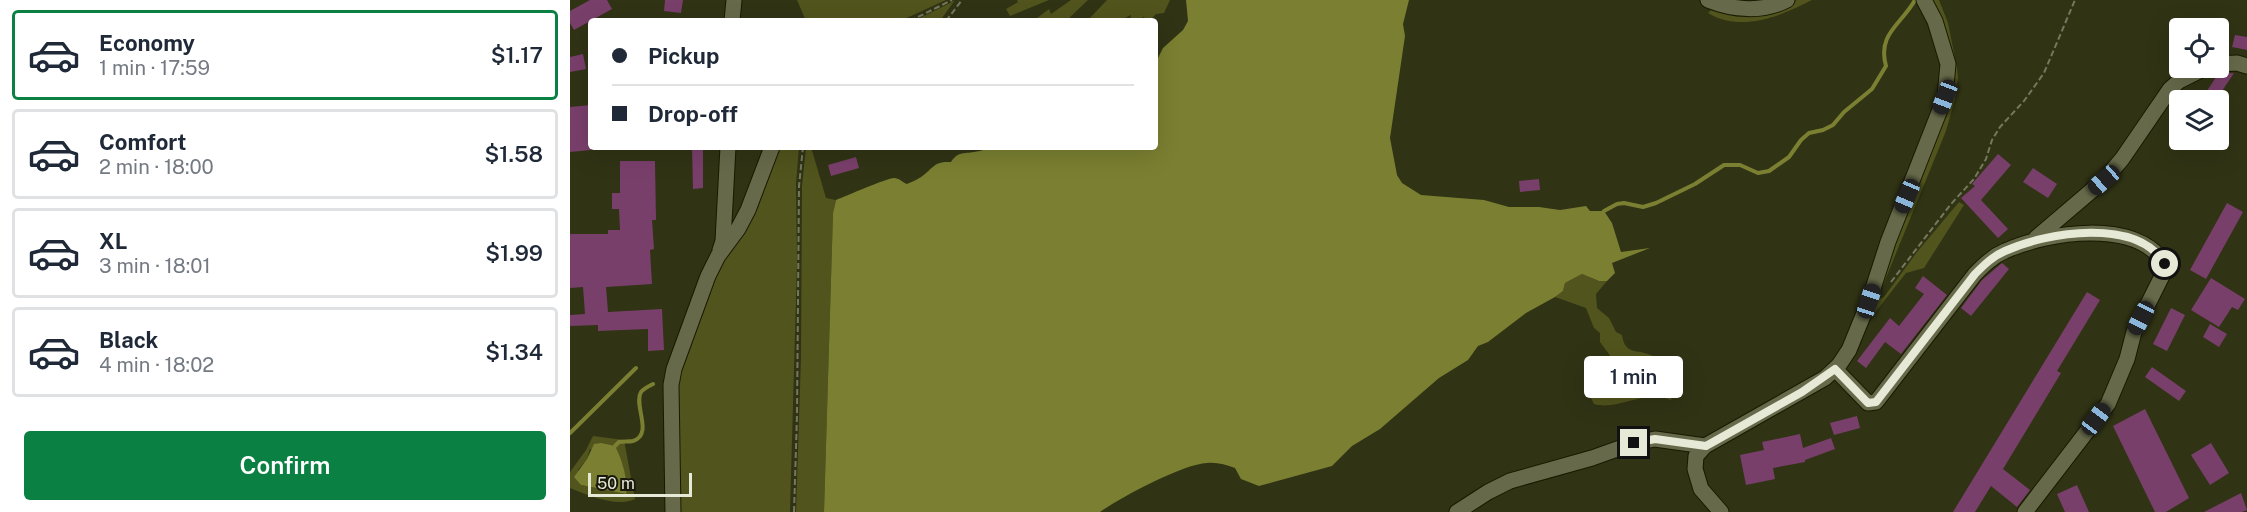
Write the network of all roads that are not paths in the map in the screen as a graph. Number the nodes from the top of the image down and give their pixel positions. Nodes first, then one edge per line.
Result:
1 (734, 0) edge
2 (1708, 0) edge
3 (1787, 0) edge
4 (1924, 0) edge
5 (732, 18) edge
6 (2229, 63) edge
7 (2247, 66) edge
8 (2188, 78) edge
9 (728, 150) edge
10 (771, 150) edge
11 (2031, 242) junction
12 (718, 256) junction
13 (1835, 369) junction
14 (1706, 446) junction
15 (673, 512) edge
16 (1457, 512) edge
17 (1721, 512) edge
18 (2025, 512) edge

1 - 5 street
2 - 3 street
4 - 13 street
6 - 7 street
8 - 11 street
9 - 12 street
10 - 12 street
11 - 13 street
11 - 18 street
12 - 15 street
13 - 14 street
14 - 16 street
14 - 17 street

